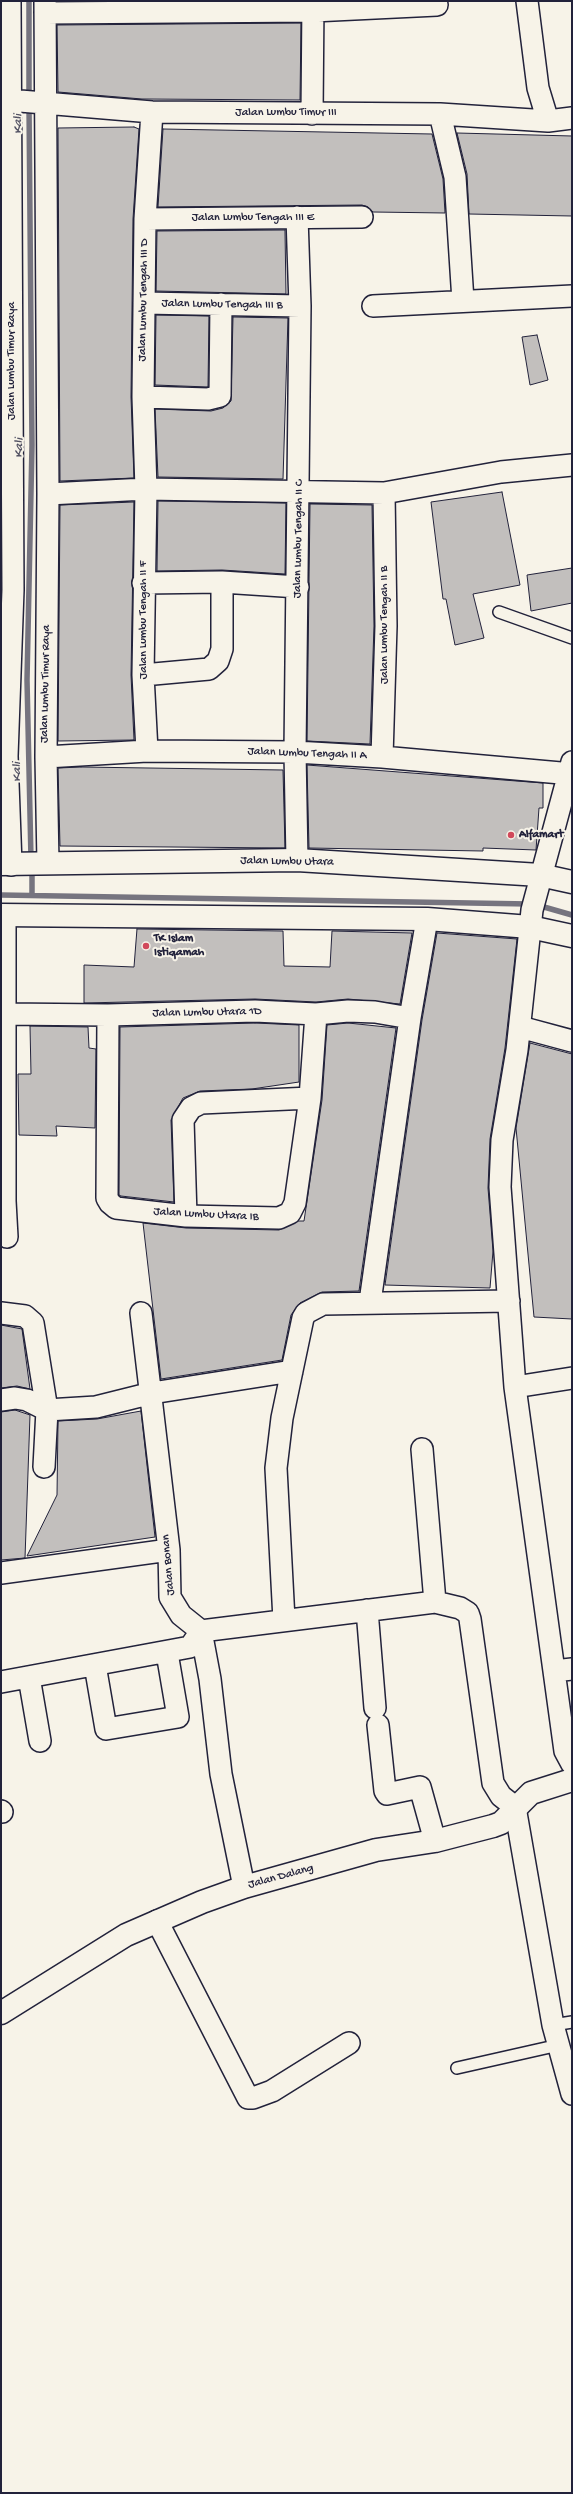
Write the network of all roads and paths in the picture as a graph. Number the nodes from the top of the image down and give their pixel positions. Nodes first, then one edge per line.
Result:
1 (528, 1) edge
2 (437, 5) dead end
3 (7, 6) edge
4 (149, 6) edge
5 (313, 6) edge
6 (45, 7) edge
7 (23, 103) edge
8 (152, 112) junction
9 (312, 114) junction
10 (440, 114) junction
11 (572, 118) edge
12 (548, 121) junction
13 (297, 217) junction
14 (362, 217) dead end
15 (145, 219) junction
16 (572, 296) edge
17 (463, 301) junction
18 (144, 303) junction
19 (221, 304) junction
20 (300, 306) junction
21 (373, 306) dead end
22 (143, 397) junction
23 (572, 466) edge
24 (7, 486) edge
25 (146, 489) junction
26 (300, 492) junction
27 (384, 493) junction
28 (48, 494) junction
29 (222, 582) junction
30 (143, 583) junction
31 (298, 587) junction
32 (500, 612) dead end
33 (572, 638) edge
34 (143, 675) junction
35 (147, 751) junction
36 (295, 752) junction
37 (4, 756) edge
38 (46, 757) junction
39 (382, 757) junction
40 (571, 769) edge
41 (297, 860) junction
42 (24, 864) edge
43 (539, 879) junction
44 (572, 882) edge
45 (3, 915) edge
46 (531, 918) junction
47 (427, 919) junction
48 (572, 936) edge
49 (4, 1014) junction
50 (316, 1014) junction
51 (108, 1015) junction
52 (410, 1018) junction
53 (520, 1027) junction
54 (572, 1041) edge
55 (310, 1098) junction
56 (3, 1201) edge
57 (186, 1216) junction
58 (7, 1237) dead end
59 (509, 1301) junction
60 (370, 1302) junction
61 (1, 1313) edge
62 (141, 1313) dead end
63 (292, 1371) junction
64 (572, 1378) edge
65 (515, 1387) junction
66 (152, 1393) junction
67 (1, 1400) edge
68 (46, 1410) junction
69 (422, 1449) dead end
70 (44, 1467) dead end
71 (169, 1550) junction
72 (1, 1573) edge
73 (435, 1602) junction
74 (367, 1610) junction
75 (284, 1620) junction
76 (201, 1631) junction
77 (167, 1653) junction
78 (95, 1666) junction
79 (563, 1670) edge
80 (29, 1677) junction
81 (1, 1682) edge
82 (40, 1741) dead end
83 (572, 1764) edge
84 (572, 1780) edge
85 (515, 1807) junction
86 (435, 1841) junction
87 (244, 1887) junction
88 (157, 1921) junction
89 (1, 2013) edge
90 (563, 2024) edge
91 (349, 2043) dead end
92 (559, 2045) junction
93 (457, 2068) dead end
94 (572, 2094) edge

1 - 12 street
2 - 5 street
3 - 7 street, Jalan Lumbu Timur Raya
4 - 5 street
4 - 6 street
5 - 9 street
6 - 7 street, Jalan Lumbu Timur Raya
7 - 8 street, Jalan Lumbu Timur III
7 - 24 street, Jalan Lumbu Timur Raya
7 - 28 street, Jalan Lumbu Timur Raya
8 - 9 street, Jalan Lumbu Timur III
8 - 15 street, Jalan Lumbu Tengah III D
9 - 10 street, Jalan Lumbu Timur III
10 - 12 street, Jalan Lumbu Timur III
10 - 17 street
11 - 12 street, Jalan Lumbu Timur III
13 - 14 street, Jalan Lumbu Tengah III E
13 - 15 street, Jalan Lumbu Tengah III E
13 - 20 street, Jalan Lumbu Tengah II C
15 - 18 street, Jalan Lumbu Tengah III D
16 - 17 street
17 - 21 street
18 - 19 street, Jalan Lumbu Tengah III B
18 - 22 street, Jalan Lumbu Tengah III D
19 - 20 street, Jalan Lumbu Tengah III B
19 - 22 street
20 - 26 street, Jalan Lumbu Tengah II C
22 - 25 street, Jalan Lumbu Tengah III D
23 - 27 street
24 - 37 street, Jalan Lumbu Timur Raya
25 - 26 street
25 - 28 street
25 - 30 street, Jalan Lumbu Tengah II F
26 - 27 street
26 - 31 street, Jalan Lumbu Tengah II C
27 - 39 street, Jalan Lumbu Tengah II B
28 - 38 street, Jalan Lumbu Timur Raya
29 - 30 street
29 - 31 street
29 - 34 street
30 - 34 street, Jalan Lumbu Tengah II F
31 - 36 street, Jalan Lumbu Tengah II C
32 - 33 lane
34 - 35 street, Jalan Lumbu Tengah II F
35 - 36 street, Jalan Lumbu Tengah II A
35 - 38 street, Jalan Lumbu Tengah II A
36 - 39 street, Jalan Lumbu Tengah II A
36 - 41 street, Jalan Lumbu Tengah II C
37 - 42 street, Jalan Lumbu Timur Raya
38 - 42 street, Jalan Lumbu Timur Raya
39 - 40 street, Jalan Lumbu Tengah II A
40 - 43 street
41 - 42 street, Jalan Lumbu Utara
41 - 43 street, Jalan Lumbu Utara
43 - 44 street, Jalan Lumbu Utara
43 - 46 street
45 - 47 street
45 - 49 street
46 - 47 street
46 - 48 street
46 - 53 street
47 - 52 street
49 - 51 street, Jalan Lumbu Utara 1D
49 - 56 street
50 - 51 street, Jalan Lumbu Utara 1D
50 - 52 street, Jalan Lumbu Utara 1D
50 - 55 street, Jalan Lumbu Utara IB
51 - 57 street, Jalan Lumbu Utara IB
52 - 60 street
53 - 54 street
53 - 59 street
55 - 57 street, Jalan Lumbu Utara IB
55 - 57 street
56 - 58 street
59 - 60 street
59 - 65 street
60 - 63 street
61 - 68 street
62 - 66 street, Jalan Bonan
63 - 66 street
63 - 75 street
64 - 65 street
65 - 79 street
66 - 68 street
66 - 71 street, Jalan Bonan
67 - 68 street
68 - 70 street
69 - 73 street
71 - 72 street
71 - 76 street, Jalan Bonan
73 - 74 street
73 - 85 street
74 - 75 street
74 - 86 street
75 - 76 street
76 - 77 street
76 - 87 street
77 - 78 street
77 - 78 street
78 - 80 street
79 - 83 street
80 - 81 street
80 - 82 street
84 - 85 street, Jalan Dalang
85 - 86 street, Jalan Dalang
85 - 90 street
86 - 87 street, Jalan Dalang
87 - 88 street, Jalan Dalang
88 - 89 street, Jalan Dalang
88 - 91 street
90 - 92 street
92 - 93 lane
92 - 94 street

